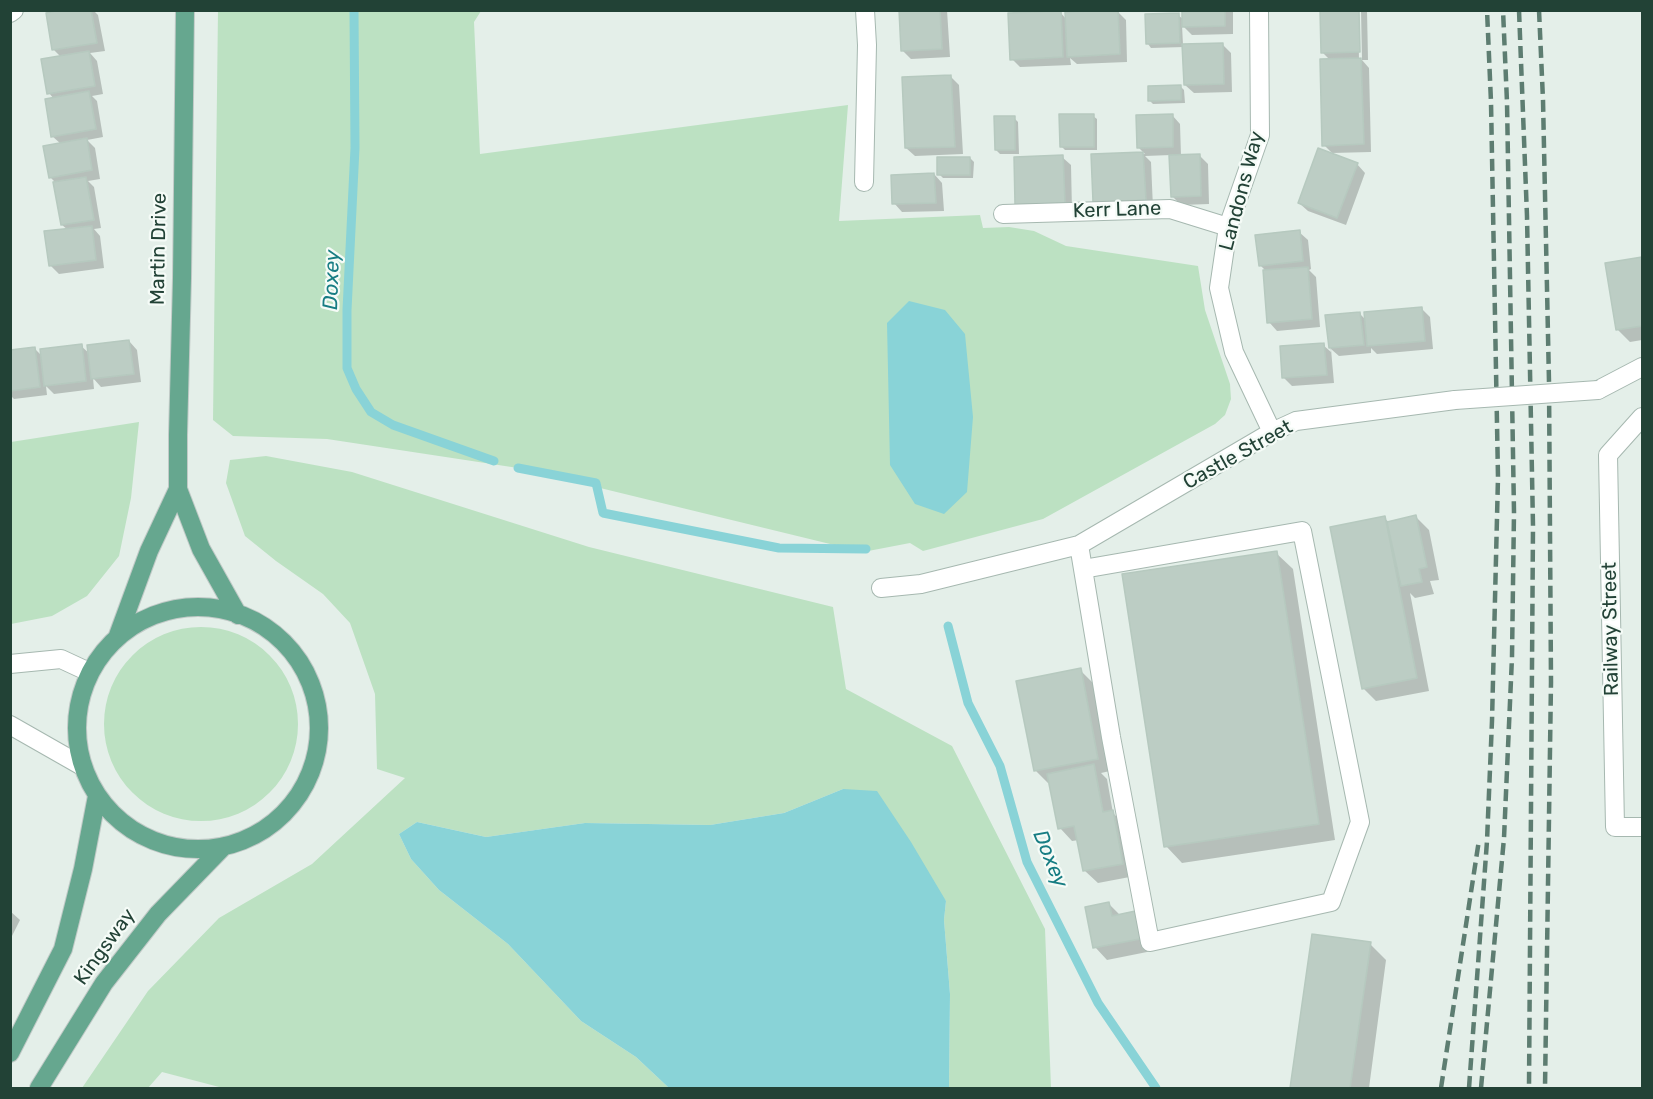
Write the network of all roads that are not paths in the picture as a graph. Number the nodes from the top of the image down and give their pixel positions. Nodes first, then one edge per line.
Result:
1 (185, 10) edge
2 (866, 10) edge
3 (1259, 10) edge
4 (864, 182) dead end
5 (1003, 214) dead end
6 (1228, 227) junction
7 (1642, 367) edge
8 (1642, 417) edge
9 (1272, 432) junction
10 (178, 489) junction
11 (1079, 545) junction
12 (1083, 569) junction
13 (881, 588) dead end
14 (238, 615) junction
15 (117, 640) junction
16 (10, 664) edge
17 (89, 672) junction
18 (10, 725) edge
19 (82, 766) junction
20 (97, 796) junction
21 (1642, 827) edge
22 (224, 846) junction
23 (10, 1053) edge
24 (39, 1089) edge

1 - 10 main road, Martin Drive
2 - 4 street
3 - 6 street, Landons Way
5 - 6 street, Kerr Lane
6 - 9 street, Landons Way
7 - 9 street, Castle Street, bridge
8 - 21 street, Railway Street
9 - 11 street, Castle Street
10 - 14 main road, Martin Drive
10 - 15 main road, Martin Drive
11 - 12 street
11 - 13 street, Castle Street
12 - 12 street
14 - 15 main road, Kingsway
14 - 22 main road, Kingsway
15 - 17 main road, Kingsway
16 - 17 street
17 - 19 main road, Kingsway
18 - 19 street
19 - 20 main road, Kingsway
20 - 22 main road, Kingsway
20 - 23 main road, Kingsway
22 - 24 main road, Kingsway

